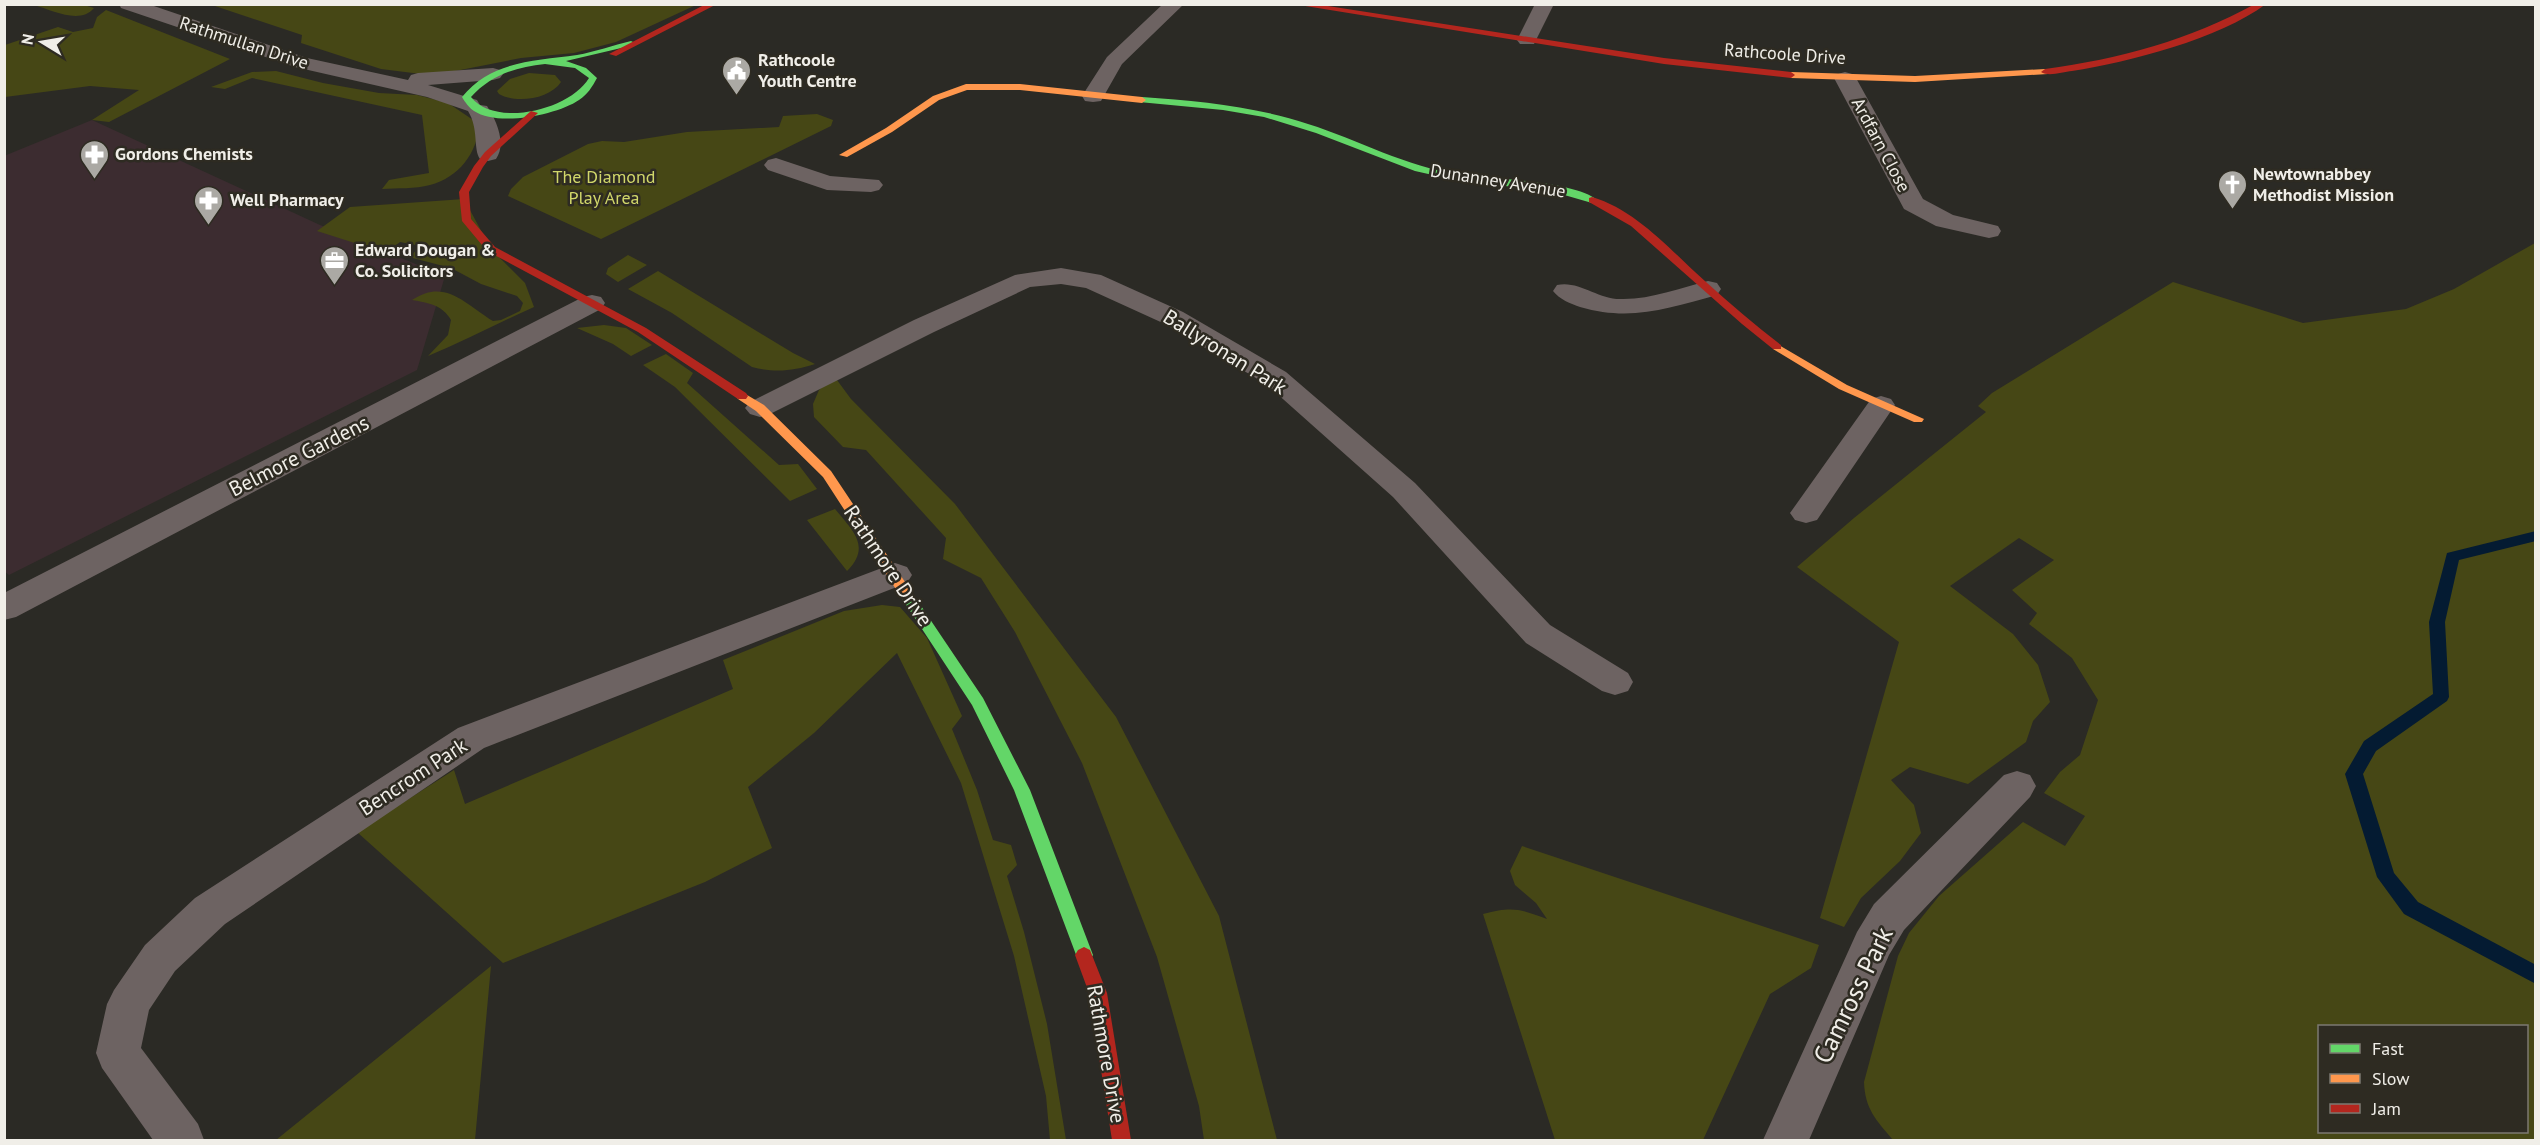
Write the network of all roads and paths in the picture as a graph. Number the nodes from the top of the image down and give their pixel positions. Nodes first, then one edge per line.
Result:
1 (128, 4) edge
2 (713, 4) edge
3 (1175, 4) edge
4 (1298, 4) edge
5 (1545, 4) edge
6 (2262, 4) edge
7 (1527, 40) junction
8 (631, 43) junction
9 (548, 62) junction
10 (588, 71) junction
11 (493, 74) junction
12 (363, 78) junction
13 (1845, 78) junction
14 (1093, 96) junction
15 (474, 108) junction
16 (534, 113) junction
17 (488, 154) junction
18 (844, 155) dead end
19 (776, 165) dead end
20 (871, 186) dead end
21 (1989, 231) dead end
22 (1708, 289) junction
23 (1566, 291) dead end
24 (592, 303) junction
25 (1881, 405) junction
26 (760, 408) junction
27 (1918, 419) dead end
28 (1806, 513) dead end
29 (895, 575) junction
30 (4, 608) edge
31 (1615, 682) dead end
32 (2017, 786) dead end
33 (181, 1140) edge
34 (1122, 1140) edge
35 (1785, 1140) edge

1 - 12 street, Rathmullan Drive
2 - 8 street
3 - 14 street
4 - 7 street, Rathcoole Drive
5 - 7 street
6 - 13 street, Rathcoole Drive
7 - 13 street, Rathcoole Drive
8 - 9 street
8 - 10 street
9 - 10 street
9 - 11 street
10 - 16 street
11 - 12 street, Rathmullan Drive
11 - 15 street
12 - 15 street, Rathmullan Drive
13 - 21 street, Ardfarn Close
14 - 18 street, Dunanney Avenue
14 - 22 street, Dunanney Avenue
15 - 16 street
15 - 17 street
16 - 17 street, Rathmore Drive
17 - 24 street, Rathmore Drive
19 - 20 street
22 - 23 street
22 - 25 street, Dunanney Avenue
24 - 26 street, Rathmore Drive
24 - 30 street, Belmore Gardens
25 - 27 street, Dunanney Avenue
25 - 28 street
26 - 29 street, Rathmore Drive
26 - 31 street, Ballyronan Park
29 - 33 street, Bencrom Park
29 - 34 street, Rathmore Drive
32 - 35 street, Camross Park

